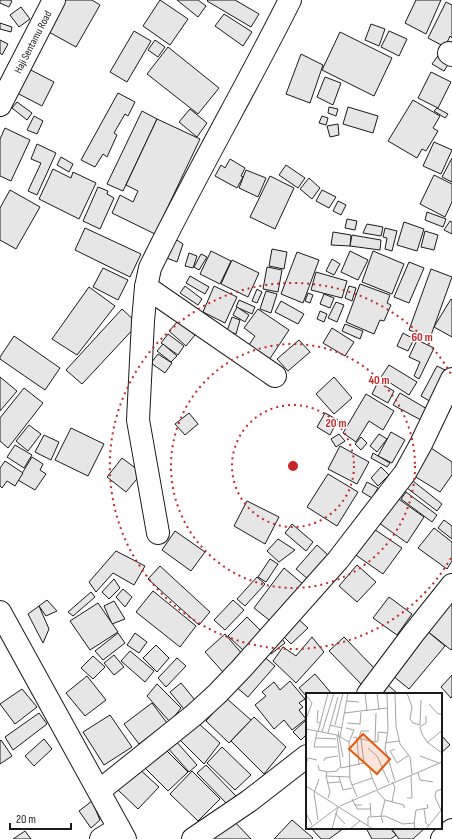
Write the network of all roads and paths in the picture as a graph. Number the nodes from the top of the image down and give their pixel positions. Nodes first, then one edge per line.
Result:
1 (54, 0) edge
2 (290, 0) edge
3 (0, 105) edge
4 (146, 287) junction
5 (275, 376) dead end
6 (452, 379) edge
7 (158, 533) dead end
8 (452, 585) edge
9 (0, 612) edge
10 (369, 693) edge
11 (306, 757) edge
12 (99, 791) junction
13 (452, 830) edge
14 (122, 833) edge
15 (100, 839) edge
16 (193, 839) edge
17 (442, 839) edge

1 - 3 street, Haji Sentamu Road
2 - 4 street
4 - 5 street
4 - 7 street
6 - 12 street
8 - 10 street
9 - 12 street
11 - 16 street
12 - 14 street
13 - 17 street
14 - 15 street

